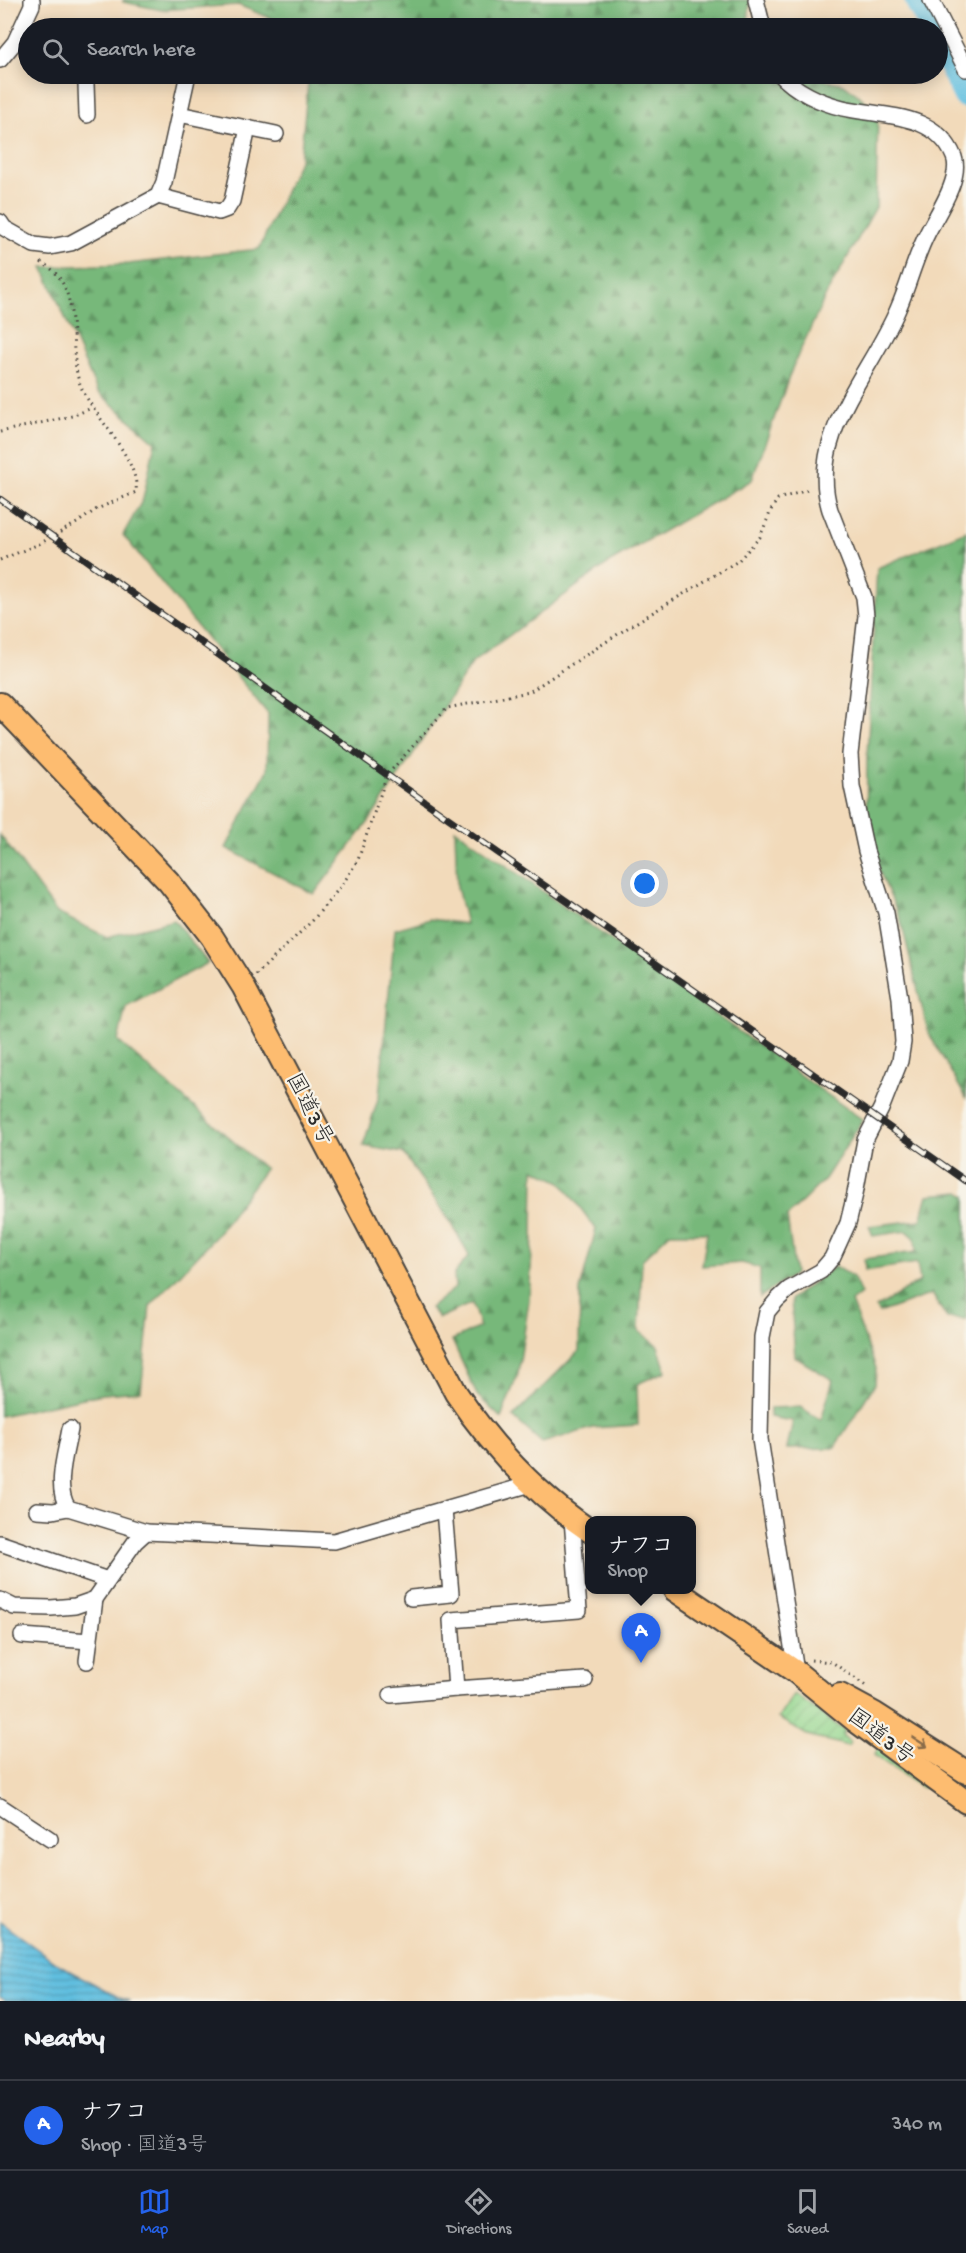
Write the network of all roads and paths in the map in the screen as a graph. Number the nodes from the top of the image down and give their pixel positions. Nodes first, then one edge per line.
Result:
1 (32, 0) edge
2 (756, 0) edge
3 (931, 0) edge
4 (28, 18) edge
5 (760, 18) edge
6 (940, 18) edge
7 (948, 34) edge
8 (18, 39) edge
9 (0, 60) edge
10 (966, 69) edge
11 (86, 84) edge
12 (186, 84) edge
13 (791, 84) edge
14 (179, 114) junction
15 (87, 115) dead end
16 (248, 128) junction
17 (276, 134) dead end
18 (961, 159) edge
19 (158, 196) junction
20 (0, 222) edge
21 (38, 261) dead end
22 (92, 408) junction
23 (0, 432) edge
24 (824, 484) junction
25 (0, 560) edge
26 (0, 704) edge
27 (243, 986) junction
28 (70, 1429) dead end
29 (531, 1484) junction
30 (68, 1508) junction
31 (37, 1510) dead end
32 (444, 1510) junction
33 (581, 1525) edge
34 (146, 1532) junction
35 (0, 1543) edge
36 (108, 1580) junction
37 (681, 1594) edge
38 (411, 1598) dead end
39 (95, 1599) junction
40 (0, 1600) edge
41 (22, 1636) dead end
42 (90, 1641) junction
43 (87, 1661) dead end
44 (796, 1672) junction
45 (585, 1680) dead end
46 (456, 1689) junction
47 (391, 1695) dead end
48 (966, 1772) edge
49 (966, 1802) edge
50 (0, 1806) edge
51 (50, 1839) dead end

1 - 4 street
2 - 5 street
3 - 6 street
7 - 10 street
8 - 9 street
11 - 15 street
12 - 14 street
13 - 18 street
14 - 16 street
14 - 19 street
16 - 17 street
16 - 19 street
18 - 24 street
19 - 20 street
21 - 22 path
22 - 23 path
22 - 25 path
24 - 27 path
24 - 44 street
26 - 27 highway, 国道3号
27 - 29 highway, 国道3号
28 - 30 street
29 - 32 street
29 - 33 highway, 国道3号
30 - 31 street
30 - 34 street
32 - 34 street
32 - 38 street
33 - 46 street
34 - 36 street
35 - 36 street
36 - 39 street
37 - 44 highway, 国道3号
39 - 40 street
39 - 42 street
41 - 42 street
42 - 43 street
44 -> 48 highway, 国道3号
44 - 49 highway, 国道3号
45 - 46 street
46 - 47 street
50 - 51 street

